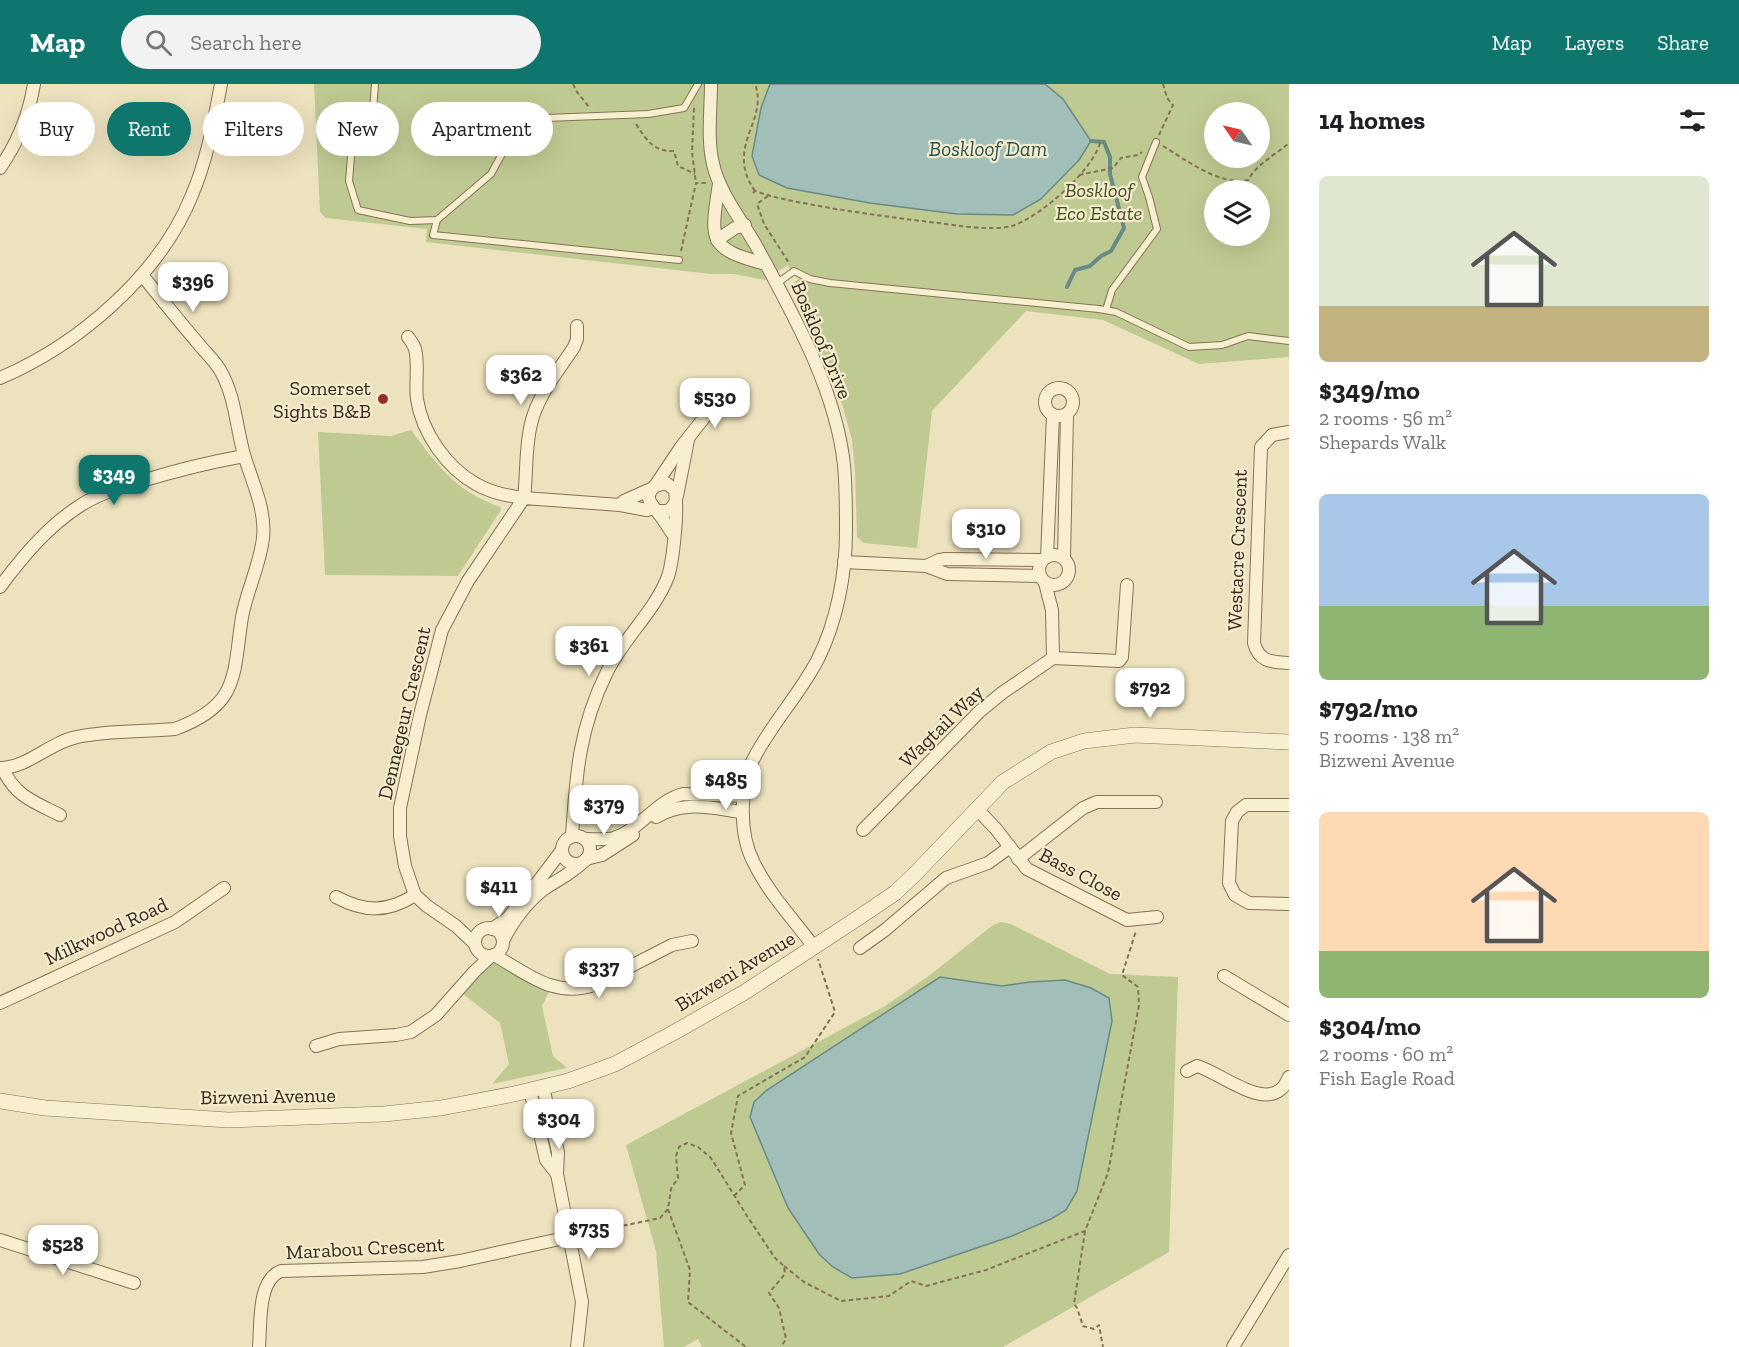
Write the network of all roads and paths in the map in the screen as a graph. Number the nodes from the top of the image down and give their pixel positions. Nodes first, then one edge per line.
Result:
1 (34, 84) edge
2 (221, 84) edge
3 (375, 84) edge
4 (573, 84) edge
5 (698, 84) edge
6 (711, 84) edge
7 (755, 84) edge
8 (1163, 84) edge
9 (690, 97) junction
10 (592, 110) dead end
11 (624, 115) junction
12 (1156, 142) junction
13 (1100, 143) dead end
14 (1289, 143) edge
15 (0, 168) edge
16 (695, 174) junction
17 (1078, 176) junction
18 (696, 183) junction
19 (718, 184) junction
20 (768, 196) junction
21 (437, 220) junction
22 (745, 225) junction
23 (717, 240) junction
24 (679, 260) joint
25 (766, 264) junction
26 (794, 271) junction
27 (142, 275) junction
28 (776, 284) junction
29 (1106, 310) junction
30 (577, 326) dead end
31 (408, 337) dead end
32 (1289, 341) edge
33 (0, 378) edge
34 (726, 402) dead end
35 (1066, 414) junction
36 (1053, 415) junction
37 (1289, 432) edge
38 (688, 439) junction
39 (244, 456) junction
40 (653, 488) junction
41 (524, 498) junction
42 (677, 499) junction
43 (620, 506) junction
44 (655, 510) junction
45 (673, 534) junction
46 (1045, 558) junction
47 (1064, 558) junction
48 (844, 562) junction
49 (926, 566) junction
50 (1043, 579) junction
51 (1061, 584) junction
52 (1127, 585) dead end
53 (0, 587) edge
54 (1052, 610) junction
55 (1053, 658) junction
56 (1289, 663) edge
57 (1289, 742) edge
58 (1, 768) edge
59 (744, 796) junction
60 (678, 801) junction
61 (708, 801) junction
62 (1156, 802) dead end
63 (1289, 805) edge
64 (977, 809) junction
65 (742, 812) junction
66 (60, 815) dead end
67 (863, 830) dead end
68 (572, 836) junction
69 (585, 839) junction
70 (1010, 847) junction
71 (562, 850) junction
72 (1018, 859) junction
73 (584, 861) junction
74 (224, 888) dead end
75 (415, 895) junction
76 (336, 897) dead end
77 (1289, 904) edge
78 (1157, 917) dead end
79 (1140, 920) junction
80 (456, 926) junction
81 (488, 929) junction
82 (692, 941) dead end
83 (814, 947) junction
84 (477, 948) junction
85 (860, 948) dead end
86 (498, 950) junction
87 (474, 972) junction
88 (1224, 976) dead end
89 (0, 1003) edge
90 (1289, 1015) edge
91 (316, 1046) dead end
92 (1187, 1071) dead end
93 (1289, 1077) edge
94 (537, 1089) junction
95 (0, 1101) edge
96 (734, 1196) junction
97 (668, 1209) junction
98 (1085, 1231) junction
99 (569, 1237) junction
100 (0, 1240) edge
101 (1289, 1255) edge
102 (784, 1266) junction
103 (134, 1283) dead end
104 (259, 1347) edge
105 (577, 1347) edge
106 (746, 1347) edge
107 (781, 1347) edge
108 (1103, 1347) edge
109 (1233, 1347) edge

1 - 15 street
2 - 27 street
3 - 21 lane
4 - 10 path
5 - 9 lane
6 - 19 street
7 - 20 path
8 - 12 path
9 - 11 lane
9 - 16 path
11 - 16 path
11 - 21 lane
12 - 14 path
12 - 17 path
12 - 29 lane
13 - 17 path
16 - 18 path
17 - 20 path
18 - 19 path
18 - 24 path
19 - 22 street, Boskloof Drive
19 - 23 street
20 - 26 path
21 - 24 lane
22 - 23 street
22 - 25 street, Boskloof Drive
23 - 25 street
25 - 28 street, Boskloof Drive
26 - 28 lane
26 - 29 lane
27 - 33 street
27 - 39 street
28 - 48 street, Boskloof Drive
29 - 32 lane
30 - 41 street
31 - 41 street
34 - 38 street
35 - 36 street
35 - 36 street
35 - 47 street
36 - 46 street
37 - 56 street, Westacre Crescent
38 - 40 street
38 - 42 street
39 - 53 street
39 - 58 street
40 - 42 street
40 - 43 street
40 - 44 street
41 - 43 street
41 - 75 street, Dennegeur Crescent
42 - 44 street
42 - 45 street
43 - 44 street
44 - 45 street
45 - 68 street
46 - 47 street
46 - 49 street
46 - 50 street
47 - 51 street
48 - 49 street
48 - 59 street, Boskloof Drive
49 - 50 street
50 - 51 street
50 - 54 street
51 - 54 street
52 - 55 street
54 - 55 street
55 - 67 street, Wagtail Way
57 - 64 street, Bizweni Avenue
58 - 66 street
59 - 61 street
59 - 65 street, Boskloof Drive
60 - 61 street
60 - 69 street
60 - 73 street
61 - 65 street
62 - 72 street
63 - 77 street
64 - 70 street, Bass Close
64 - 83 street, Bizweni Avenue
65 - 83 street, Boskloof Drive
68 - 69 street
68 - 71 street
69 - 73 street
70 - 72 street, Bass Close
70 - 85 street
71 - 73 street
71 - 81 street
72 - 79 street, Bass Close
73 - 86 street
74 - 89 street, Milkwood Road
75 - 76 street
75 - 80 street
78 - 79 street, Bass Close
79 - 98 path
80 - 81 street
80 - 84 street
81 - 84 street
81 - 86 street
82 - 86 street
83 - 94 street, Bizweni Avenue
83 - 96 path
84 - 86 street
84 - 87 street
86 - 87 street
87 - 91 street
88 - 90 street
92 - 93 street
94 - 95 street, Bizweni Avenue
94 - 99 street
96 - 97 path
96 - 102 path
97 - 99 path
97 - 106 path
98 - 102 path
98 - 108 path
99 - 104 street, Marabou Crescent
99 - 105 street
100 - 103 street
101 - 109 street
102 - 107 path

